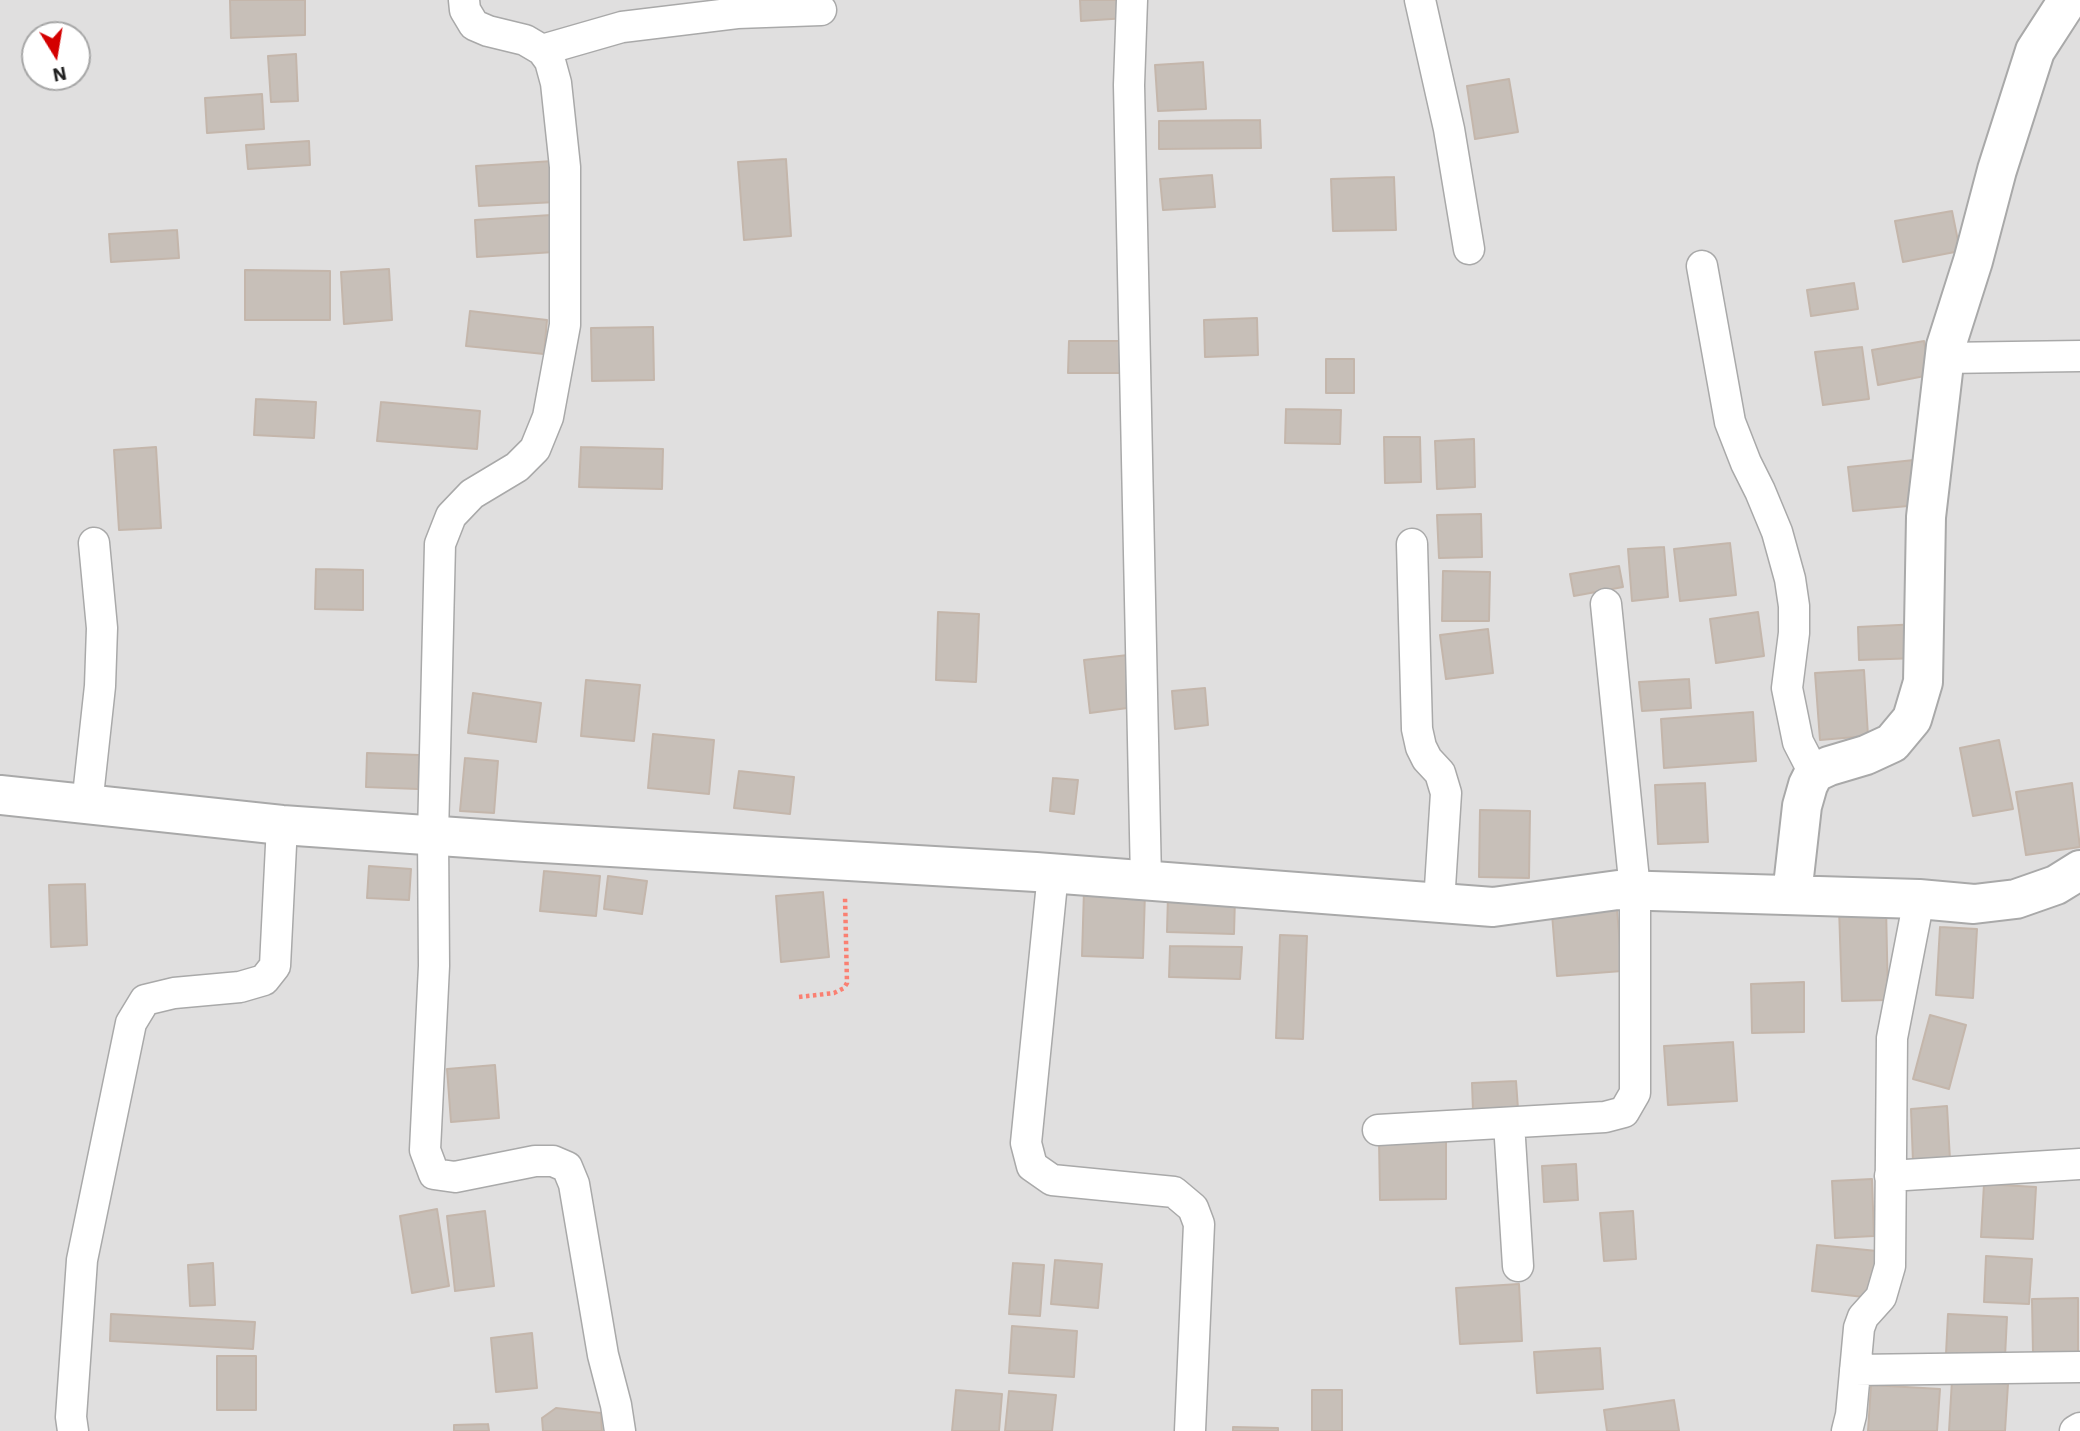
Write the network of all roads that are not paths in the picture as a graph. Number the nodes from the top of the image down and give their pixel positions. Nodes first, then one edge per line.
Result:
1 (464, 0) edge
2 (1132, 0) edge
3 (1420, 0) edge
4 (2068, 0) edge
5 (821, 10) dead end
6 (542, 50) junction
7 (1469, 249) dead end
8 (1702, 266) dead end
9 (2080, 356) edge
10 (1944, 358) junction
11 (94, 543) dead end
12 (1412, 544) dead end
13 (1606, 604) dead end
14 (1814, 773) junction
15 (0, 795) edge
16 (87, 805) junction
17 (282, 825) junction
18 (433, 836) junction
19 (2080, 870) edge
20 (1053, 873) junction
21 (1146, 880) junction
22 (1635, 890) junction
23 (1792, 895) junction
24 (1919, 899) junction
25 (1439, 903) junction
26 (1509, 1123) junction
27 (1378, 1130) dead end
28 (2080, 1164) edge
29 (1890, 1176) junction
30 (1518, 1266) dead end
31 (2080, 1367) edge
32 (1855, 1370) junction
33 (2080, 1427) edge
34 (73, 1431) edge
35 (620, 1431) edge
36 (1190, 1431) edge
37 (1847, 1431) edge
38 (2075, 1431) edge

1 - 6 street
2 - 21 street
3 - 7 street
4 - 10 street
5 - 6 street
6 - 18 street
8 - 14 street
9 - 10 street
10 - 14 street
11 - 16 street
12 - 25 street
13 - 22 street
14 - 23 street
15 - 16 street
16 - 17 street
17 - 18 street
17 - 34 street
18 - 20 street
18 - 35 street
19 - 24 street
20 - 21 street
20 - 36 street
21 - 25 street
22 - 23 street
22 - 25 street
22 - 26 street
23 - 24 street
24 - 29 street
26 - 27 street
26 - 30 street
28 - 29 street
29 - 32 street
31 - 32 street
32 - 37 street
33 - 38 street

